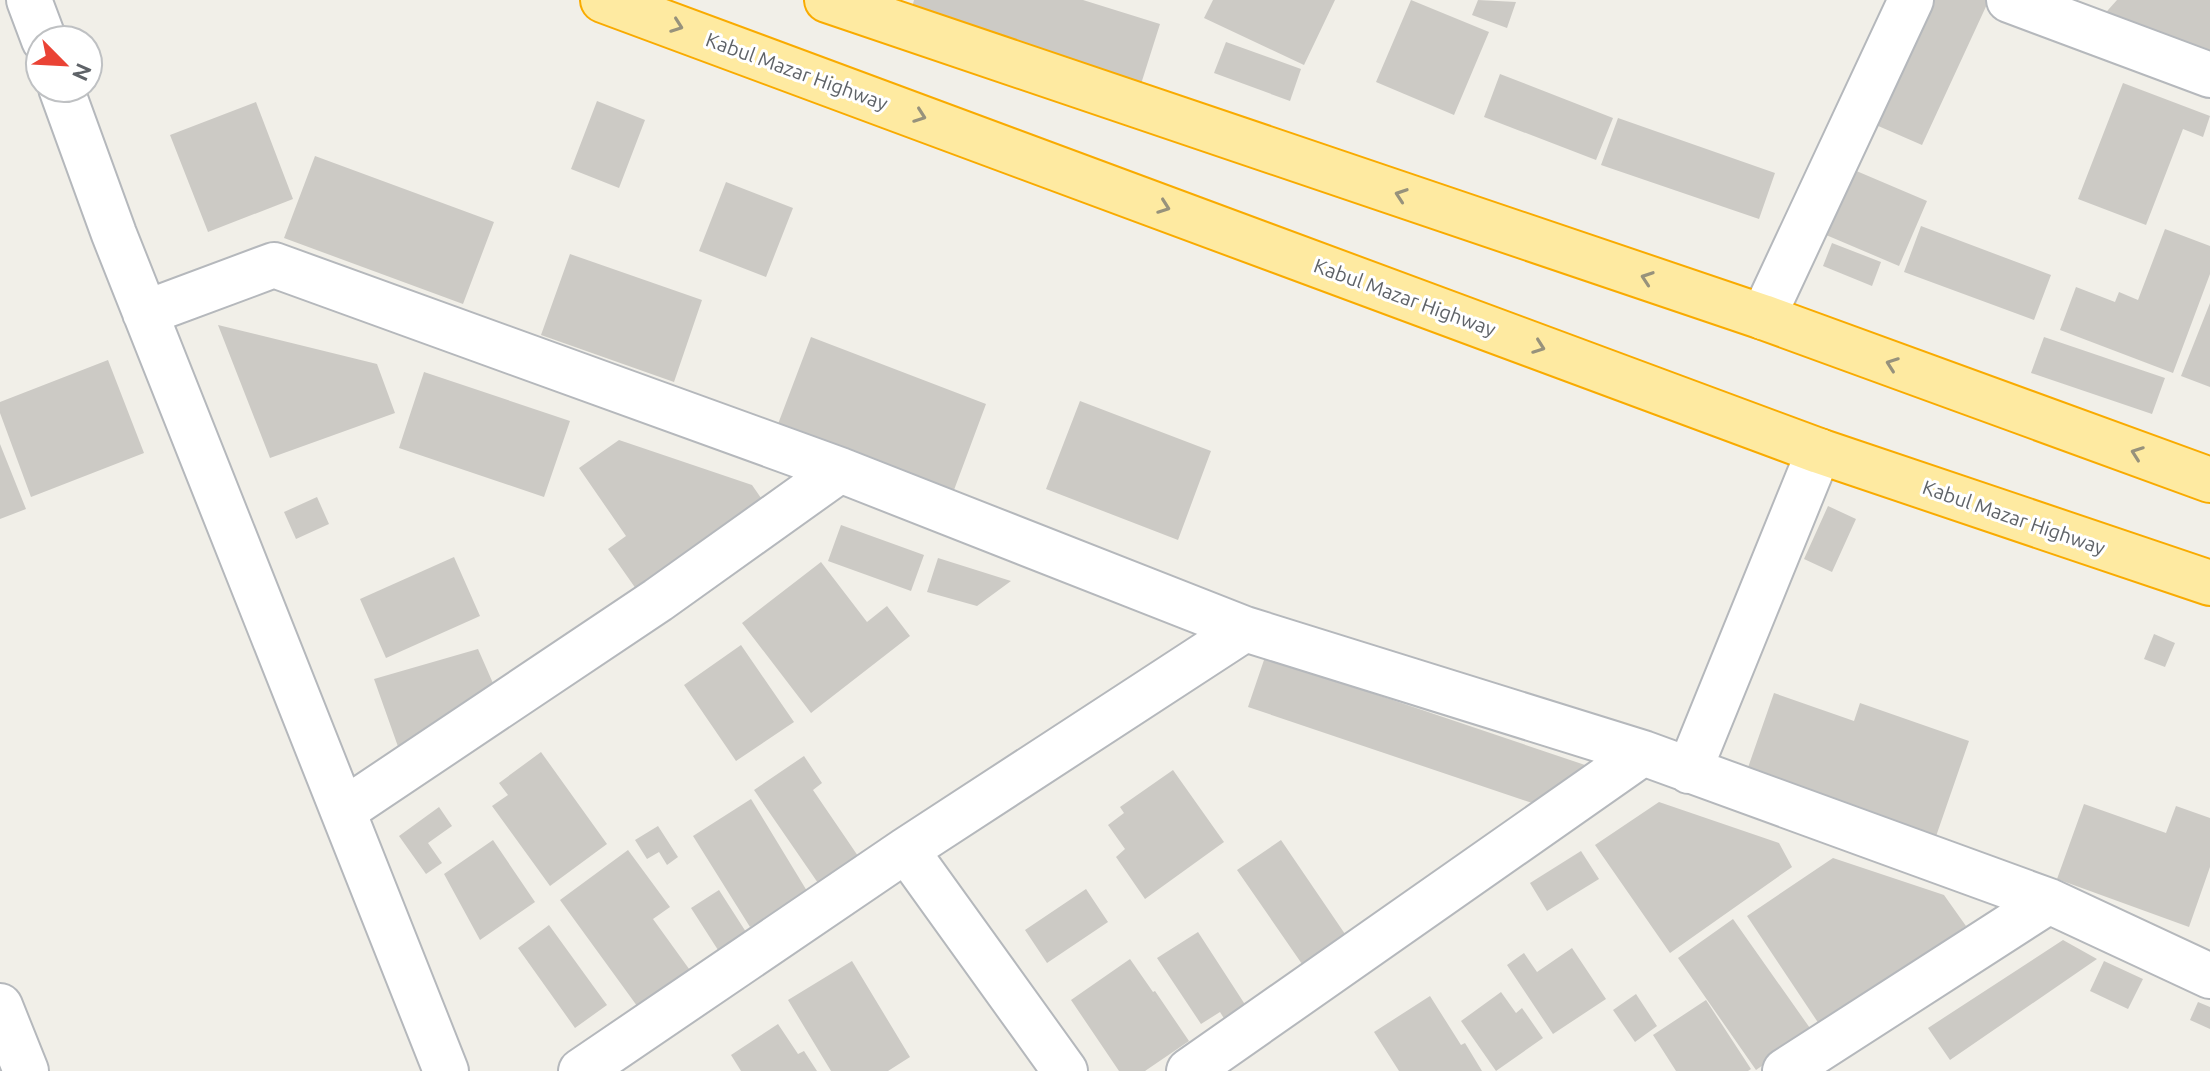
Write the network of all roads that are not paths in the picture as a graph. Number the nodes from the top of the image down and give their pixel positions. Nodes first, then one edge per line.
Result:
1 (29, 0) edge
2 (603, 0) edge
3 (827, 0) edge
4 (1911, 0) edge
5 (2009, 0) edge
6 (38, 24) edge
7 (2210, 75) edge
8 (67, 104) edge
9 (145, 313) junction
10 (1763, 317) junction
11 (1819, 451) junction
12 (840, 470) junction
13 (2210, 480) edge
14 (2210, 583) edge
15 (1245, 629) junction
16 (1643, 753) junction
17 (1689, 771) junction
18 (343, 811) junction
19 (906, 850) junction
20 (2049, 901) junction
21 (2210, 976) edge
22 (0, 1006) edge
23 (1795, 1068) edge
24 (26, 1071) edge
25 (446, 1071) edge
26 (581, 1071) edge
27 (1065, 1071) edge
28 (1189, 1071) edge

1 - 6 street
2 -> 11 highway, Kabul Mazar Highway
10 -> 3 highway
4 - 10 street
5 - 7 street
8 - 9 street
9 - 12 street
9 - 18 street
13 -> 10 highway
11 - 14 highway, Kabul Mazar Highway
11 - 17 street
12 - 15 street
12 - 18 street
15 - 16 street
15 - 19 street
16 - 17 street
16 - 28 street
17 - 20 street
18 - 25 street
19 - 26 street
19 - 27 street
20 - 21 street
20 - 23 street
22 - 24 street

